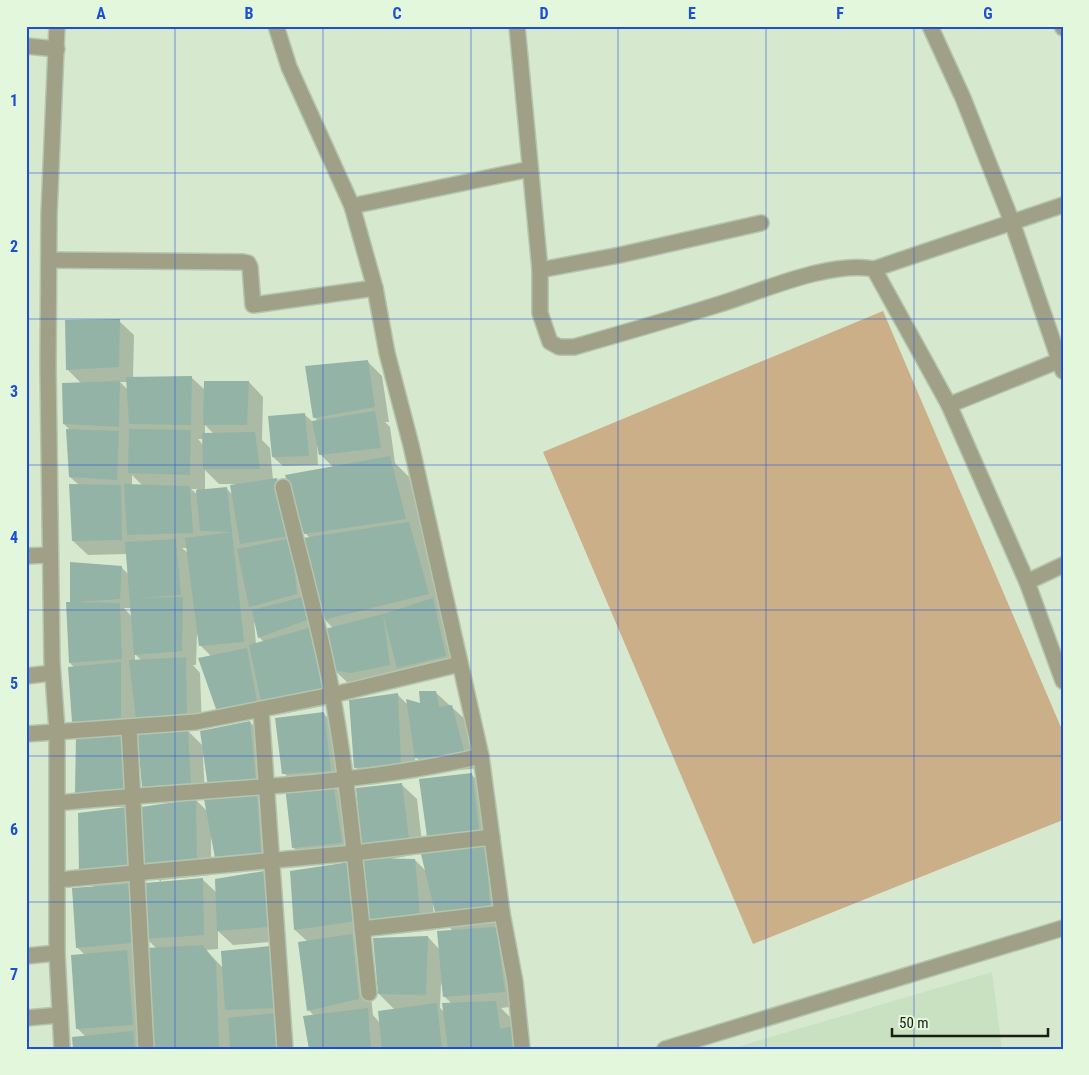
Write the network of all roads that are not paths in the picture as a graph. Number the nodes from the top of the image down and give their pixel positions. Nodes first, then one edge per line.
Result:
1 (58, 26) edge
2 (276, 26) edge
3 (517, 26) edge
4 (930, 26) edge
5 (26, 46) edge
6 (57, 49) junction
7 (530, 169) junction
8 (1063, 205) edge
9 (352, 206) junction
10 (1012, 222) junction
11 (761, 223) dead end
12 (50, 260) junction
13 (874, 269) junction
14 (540, 270) junction
15 (376, 288) junction
16 (1061, 363) edge
17 (949, 406) junction
18 (283, 486) dead end
19 (50, 555) junction
20 (26, 556) edge
21 (1063, 564) edge
22 (1027, 582) junction
23 (460, 664) junction
24 (52, 673) junction
25 (26, 676) edge
26 (1063, 681) edge
27 (332, 695) junction
28 (261, 710) junction
29 (129, 727) junction
30 (58, 730) junction
31 (26, 734) edge
32 (481, 756) junction
33 (344, 780) junction
34 (267, 786) junction
35 (131, 795) junction
36 (58, 803) junction
37 (492, 837) junction
38 (354, 853) junction
39 (273, 860) junction
40 (136, 872) junction
41 (57, 880) junction
42 (502, 913) junction
43 (1063, 928) edge
44 (362, 929) junction
45 (57, 953) junction
46 (26, 956) edge
47 (369, 993) dead end
48 (60, 1015) junction
49 (26, 1018) edge
50 (62, 1049) edge
51 (146, 1049) edge
52 (285, 1049) edge
53 (522, 1049) edge
54 (665, 1049) edge

1 - 6 street
2 - 9 street
3 - 7 street
4 - 10 street
5 - 6 street
6 - 12 street
7 - 9 street
7 - 14 street
8 - 10 street
9 - 15 street
10 - 13 street
10 - 16 street
11 - 14 street
12 - 15 street
12 - 19 street
13 - 14 street
13 - 17 street
15 - 23 street
16 - 17 street
17 - 22 street
18 - 27 street
19 - 20 street
19 - 24 street
21 - 22 street
22 - 26 street
23 - 27 street
23 - 32 street
24 - 25 street
24 - 30 street
27 - 28 street
27 - 33 street
28 - 29 street
28 - 34 street
29 - 30 street
29 - 35 street
30 - 31 street
30 - 36 street
32 - 33 street
32 - 37 street
33 - 34 street
33 - 38 street
34 - 35 street
34 - 39 street
35 - 36 street
35 - 40 street
36 - 41 street
37 - 38 street
37 - 42 street
38 - 39 street
38 - 44 street
39 - 40 street
39 - 52 street
40 - 41 street
40 - 51 street
41 - 45 street
42 - 44 street
42 - 53 street
43 - 54 street
44 - 47 street
45 - 46 street
45 - 48 street
48 - 49 street
48 - 50 street

